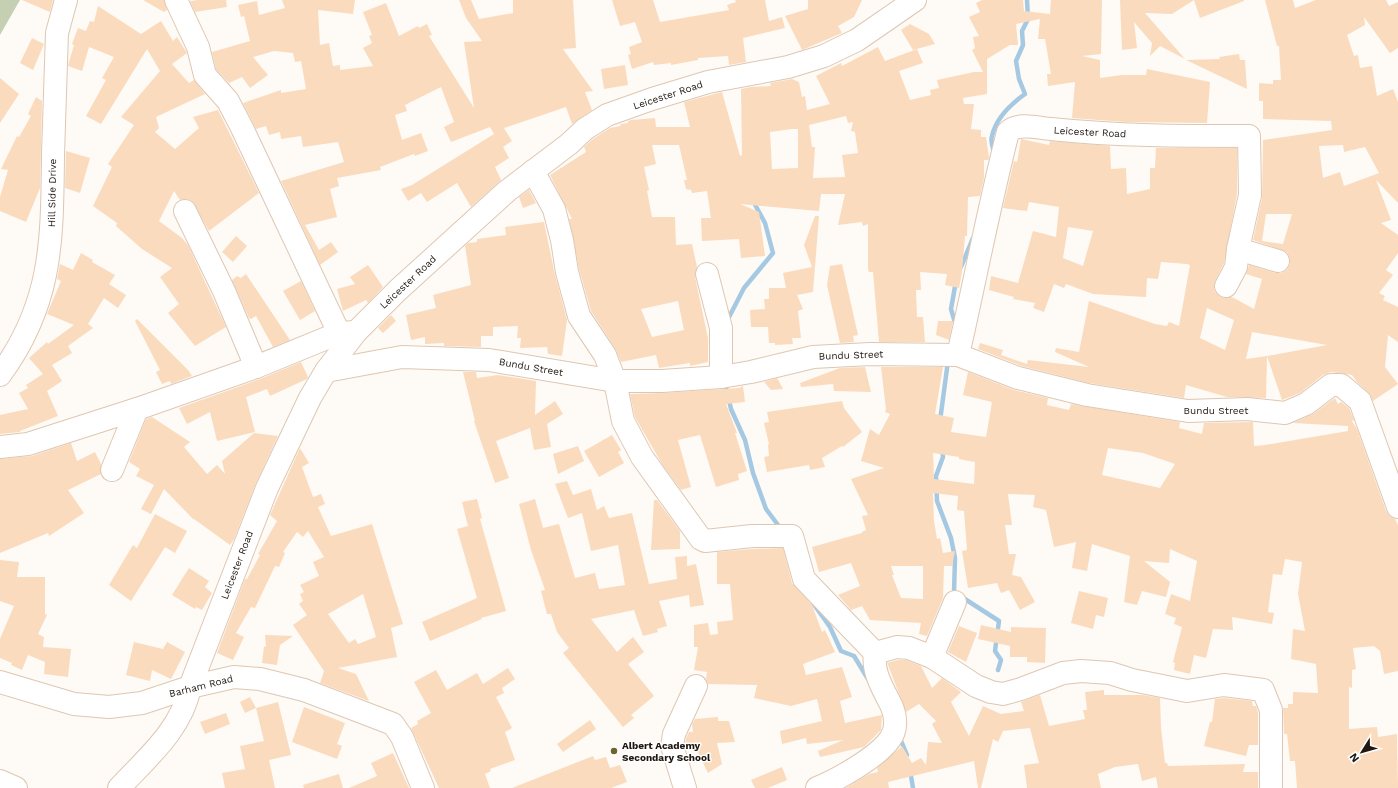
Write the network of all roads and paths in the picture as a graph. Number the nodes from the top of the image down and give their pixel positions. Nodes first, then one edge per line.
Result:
1 (66, 0) edge
2 (176, 0) edge
3 (915, 0) edge
4 (533, 171) junction
5 (185, 211) dead end
6 (1238, 249) junction
7 (1278, 261) dead end
8 (707, 274) dead end
9 (1226, 286) dead end
10 (347, 332) junction
11 (958, 355) junction
12 (256, 367) junction
13 (326, 371) junction
14 (0, 375) edge
15 (721, 377) junction
16 (614, 381) junction
17 (137, 409) junction
18 (0, 447) edge
19 (112, 470) dead end
20 (1398, 507) edge
21 (955, 602) dead end
22 (875, 653) junction
23 (932, 657) junction
24 (0, 682) edge
25 (696, 686) dead end
26 (190, 687) junction
27 (0, 781) edge
28 (16, 788) edge
29 (119, 788) edge
30 (422, 788) edge
31 (685, 788) edge
32 (817, 788) edge
33 (1271, 788) edge

1 - 14 street, Hill Side Drive
2 - 10 street
3 - 4 street, Leicester Road
4 - 10 street, Leicester Road
4 - 16 street
5 - 12 street
6 - 7 street
6 - 9 street, Leicester Road
6 - 11 street, Leicester Road
8 - 15 street
10 - 12 street
10 - 13 street, Leicester Road
11 - 15 street, Bundu Street
11 - 20 street, Bundu Street
12 - 17 street
13 - 16 street, Bundu Street
13 - 26 street, Leicester Road
15 - 16 street, Bundu Street
16 - 22 street
17 - 18 street
17 - 19 street
21 - 23 street
22 - 23 street
22 - 32 street
23 - 33 street
24 - 26 street, Barham Road
25 - 31 street
26 - 29 street, Leicester Road
26 - 30 street, Barham Road
27 - 28 street

